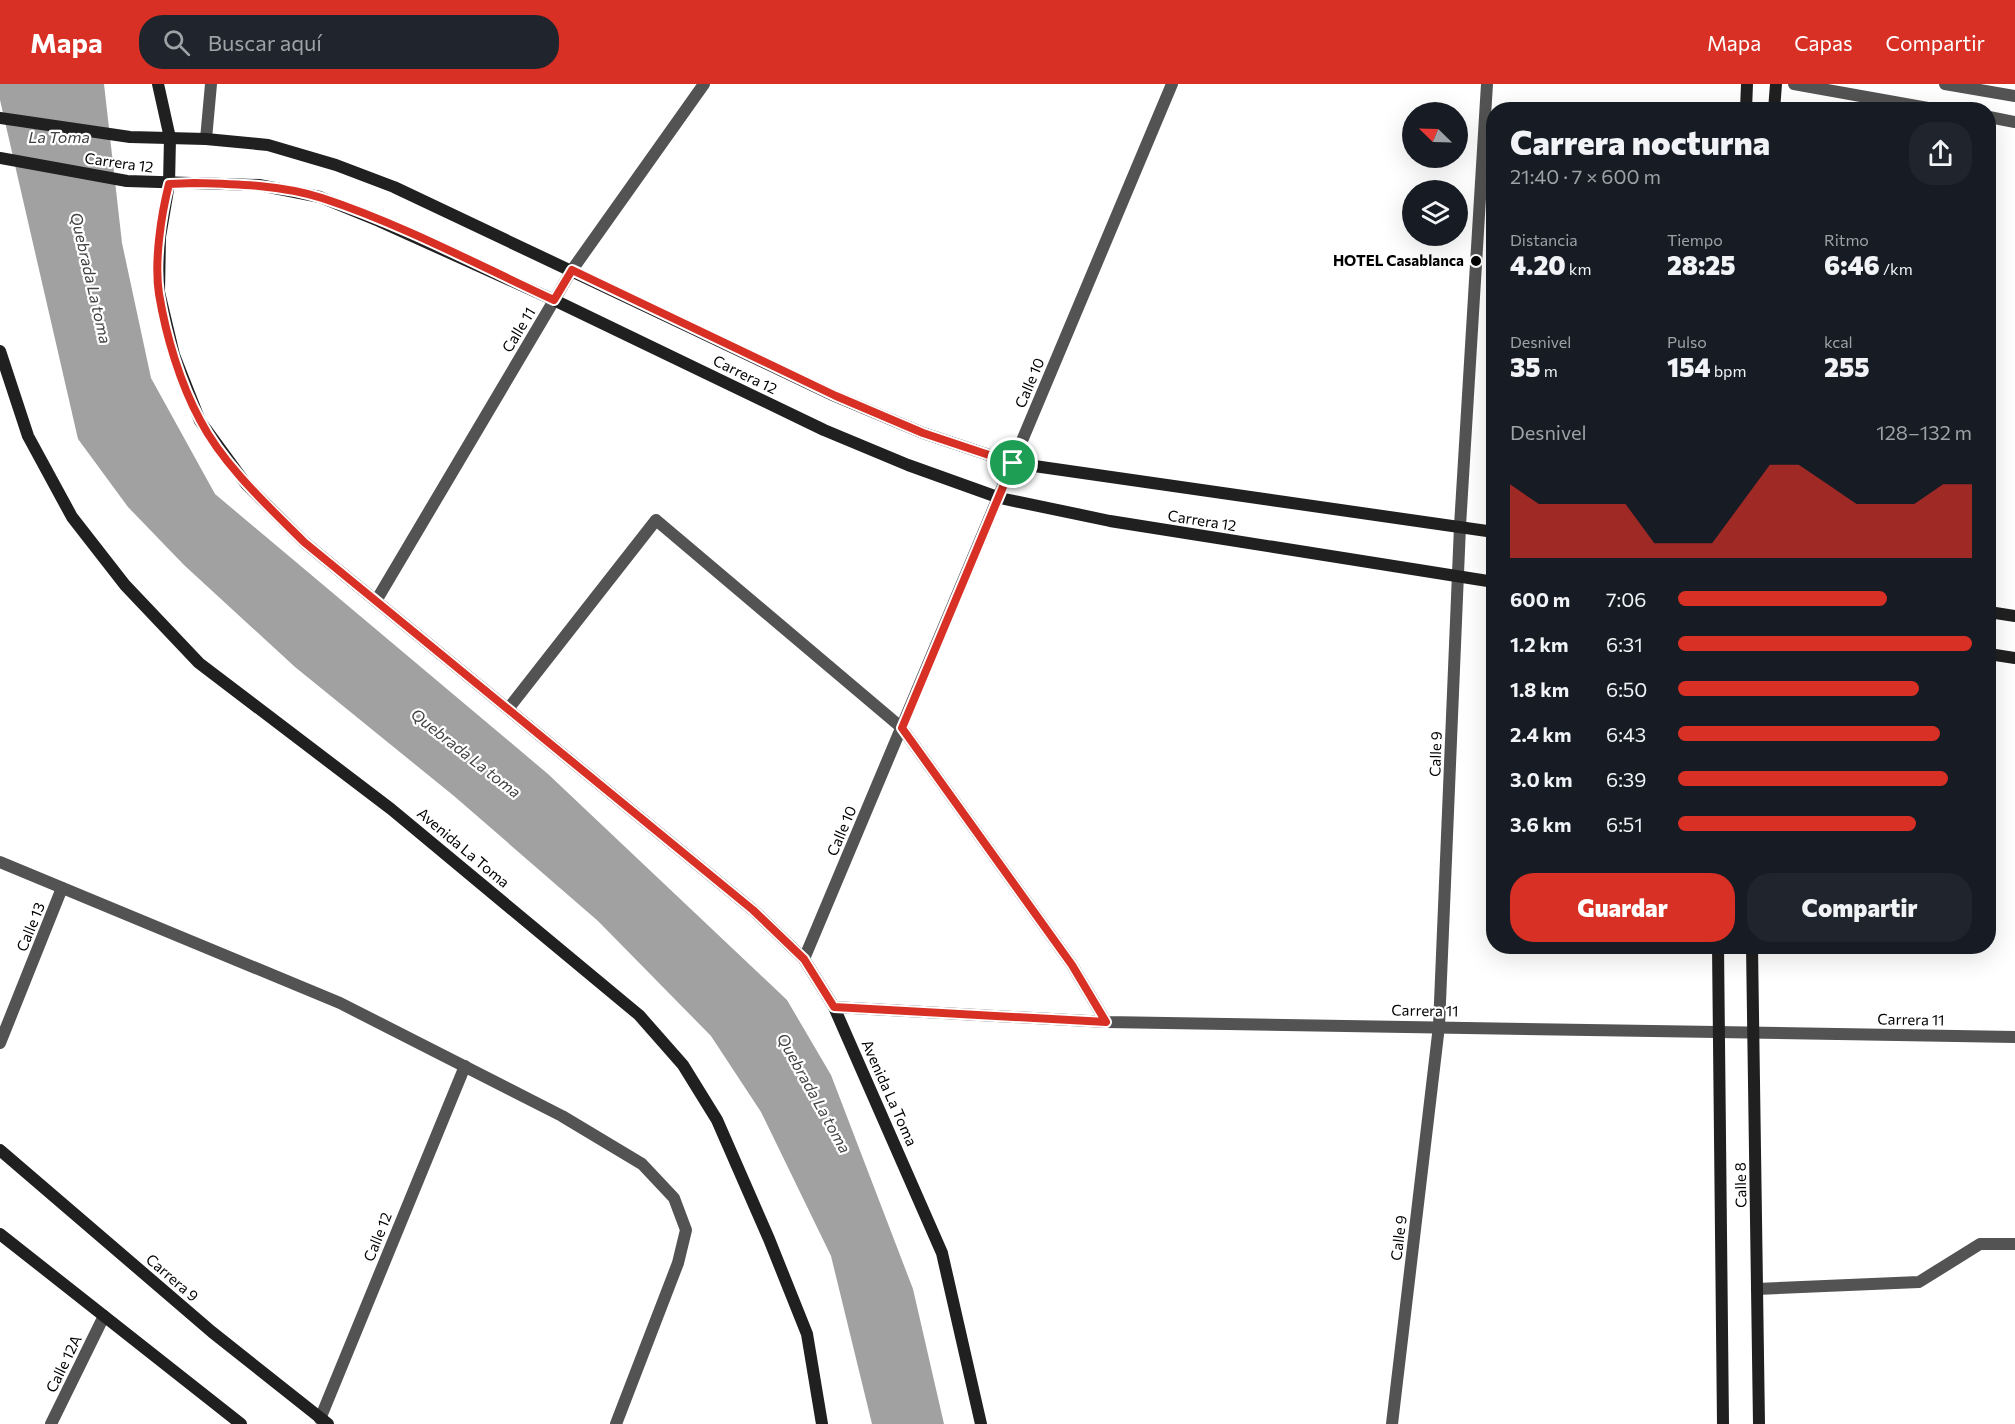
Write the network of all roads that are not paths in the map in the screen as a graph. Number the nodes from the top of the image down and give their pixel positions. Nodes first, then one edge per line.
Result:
1 (158, 84) edge
2 (212, 84) edge
3 (704, 84) edge
4 (1172, 84) edge
5 (1487, 84) edge
6 (1747, 84) edge
7 (1776, 84) edge
8 (1794, 84) edge
9 (1945, 84) edge
10 (2015, 96) edge
11 (1746, 102) edge
12 (1775, 102) edge
13 (1894, 102) edge
14 (0, 118) edge
15 (1996, 118) edge
16 (2015, 122) edge
17 (170, 138) junction
18 (206, 139) junction
19 (0, 158) edge
20 (169, 184) junction
21 (572, 270) junction
22 (554, 300) junction
23 (0, 351) edge
24 (1013, 463) junction
25 (1000, 498) junction
26 (1460, 526) junction
27 (1486, 531) edge
28 (1458, 577) junction
29 (1486, 581) edge
30 (376, 601) junction
31 (1996, 613) edge
32 (2015, 616) edge
33 (1996, 655) edge
34 (2015, 658) edge
35 (508, 709) junction
36 (902, 728) junction
37 (0, 862) edge
38 (62, 888) junction
39 (1718, 954) edge
40 (1752, 954) edge
41 (804, 959) junction
42 (834, 1007) junction
43 (1106, 1022) junction
44 (1439, 1026) junction
45 (1754, 1031) junction
46 (1719, 1032) junction
47 (2015, 1037) edge
48 (0, 1043) edge
49 (465, 1066) junction
50 (0, 1150) edge
51 (0, 1234) edge
52 (2015, 1244) edge
53 (1757, 1289) junction
54 (104, 1316) junction
55 (324, 1421) edge
56 (51, 1424) edge
57 (242, 1424) edge
58 (616, 1424) edge
59 (822, 1424) edge
60 (981, 1424) edge
61 (1392, 1424) edge
62 (1722, 1424) edge
63 (1759, 1424) edge

1 - 17 main road, Avenida La Toma
2 - 18 street
3 - 21 street, Calle 11
4 - 24 street, Calle 10
5 - 26 street, Calle 9
6 - 11 main road
7 - 12 main road
8 - 13 street
9 - 10 street
14 - 17 main road, Carrera 12
15 - 16 street
17 - 18 main road, Carrera 12
17 - 20 main road, Avenida La Toma
18 - 21 main road, Carrera 12
19 - 20 main road, Carrera 12
20 - 22 main road, Carrera 12
20 - 30 main road, Avenida La Toma
21 - 22 street, Calle 11
21 - 24 main road, Carrera 12
22 - 25 main road, Carrera 12
22 - 30 street, Calle 11
23 - 59 main road, Avenida La Toma
24 - 25 street, Calle 10
24 - 26 main road, Carrera 12
25 - 28 main road, Carrera 12
25 - 36 street, Calle 10
26 - 27 main road, Carrera 12
26 - 28 street, Calle 9
28 - 29 main road, Carrera 12
28 - 44 street, Calle 9
30 - 35 main road, Avenida La Toma
31 - 32 main road
33 - 34 main road
35 - 36 street
35 - 41 main road, Avenida La Toma
36 - 41 street, Calle 10
36 - 43 street
37 - 38 street
38 - 48 street, Calle 13
38 - 49 street
39 - 46 main road, Calle 8
40 - 45 main road, Calle 8
41 - 42 main road, Avenida La Toma
42 - 43 street, Carrera 11
42 - 60 main road, Avenida La Toma
43 - 44 street, Carrera 11
44 - 46 street, Carrera 11
44 - 61 street, Calle 9
45 - 46 street, Carrera 11
45 - 47 street, Carrera 11
45 - 53 main road, Calle 8
46 - 62 main road, Calle 8
49 - 55 street, Calle 12
49 - 58 street
50 - 55 main road, Carrera 9
51 - 54 main road
52 - 53 street
53 - 63 main road, Calle 8
54 - 56 street, Calle 12A
54 - 57 main road

